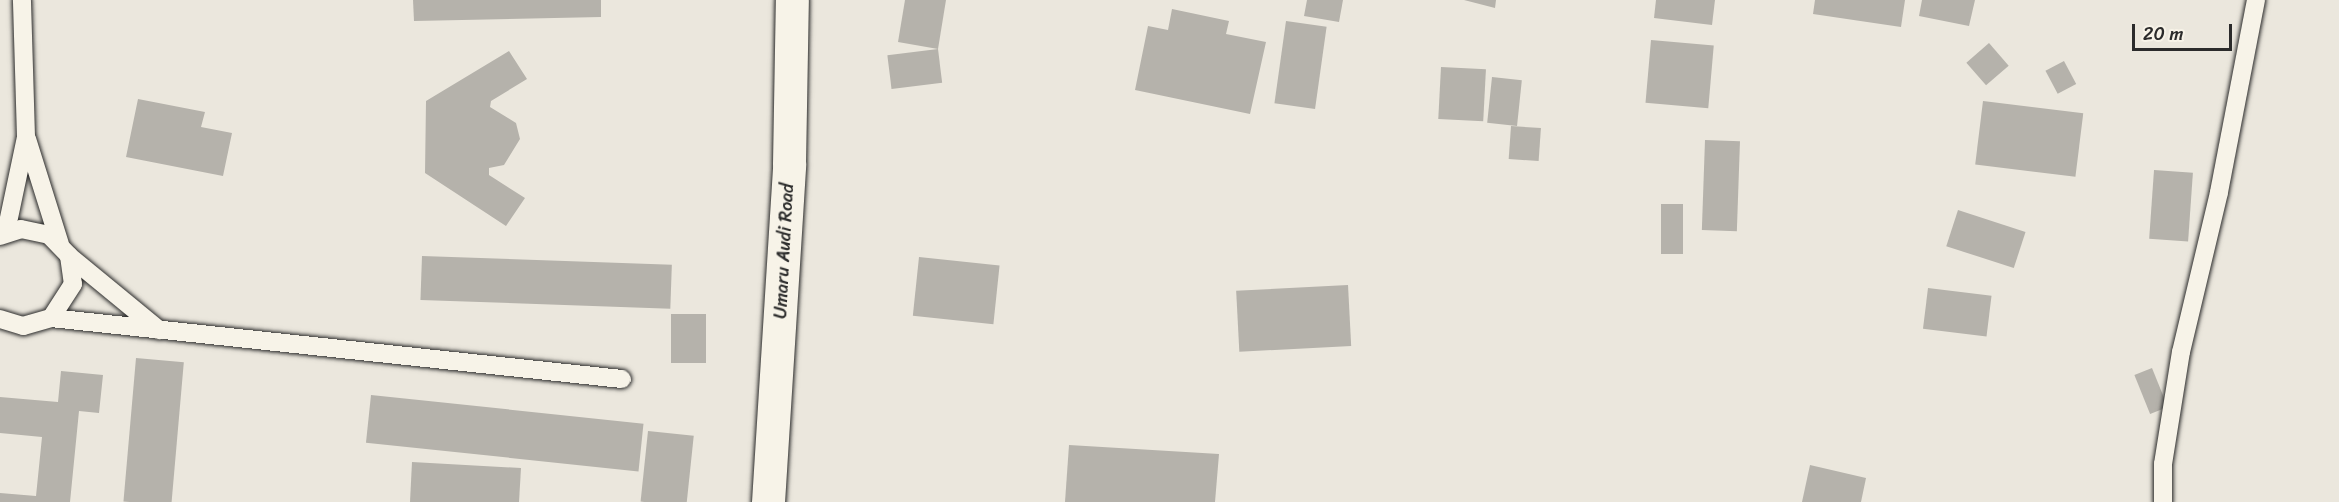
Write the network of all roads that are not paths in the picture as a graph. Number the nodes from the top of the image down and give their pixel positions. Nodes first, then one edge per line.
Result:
1 (22, 0) edge
2 (792, 0) edge
3 (2256, 0) edge
4 (26, 137) junction
5 (3, 234) edge
6 (65, 250) junction
7 (0, 318) edge
8 (51, 318) junction
9 (159, 330) junction
10 (622, 379) dead end
11 (768, 502) edge
12 (2163, 502) edge

1 - 4 lane
2 - 11 main road, Umaru Audi Road
3 - 12 lane
4 - 5 lane
4 - 6 lane
5 - 6 lane
6 - 8 lane
6 - 9 lane
7 - 8 lane
8 - 9 lane
9 - 10 lane

